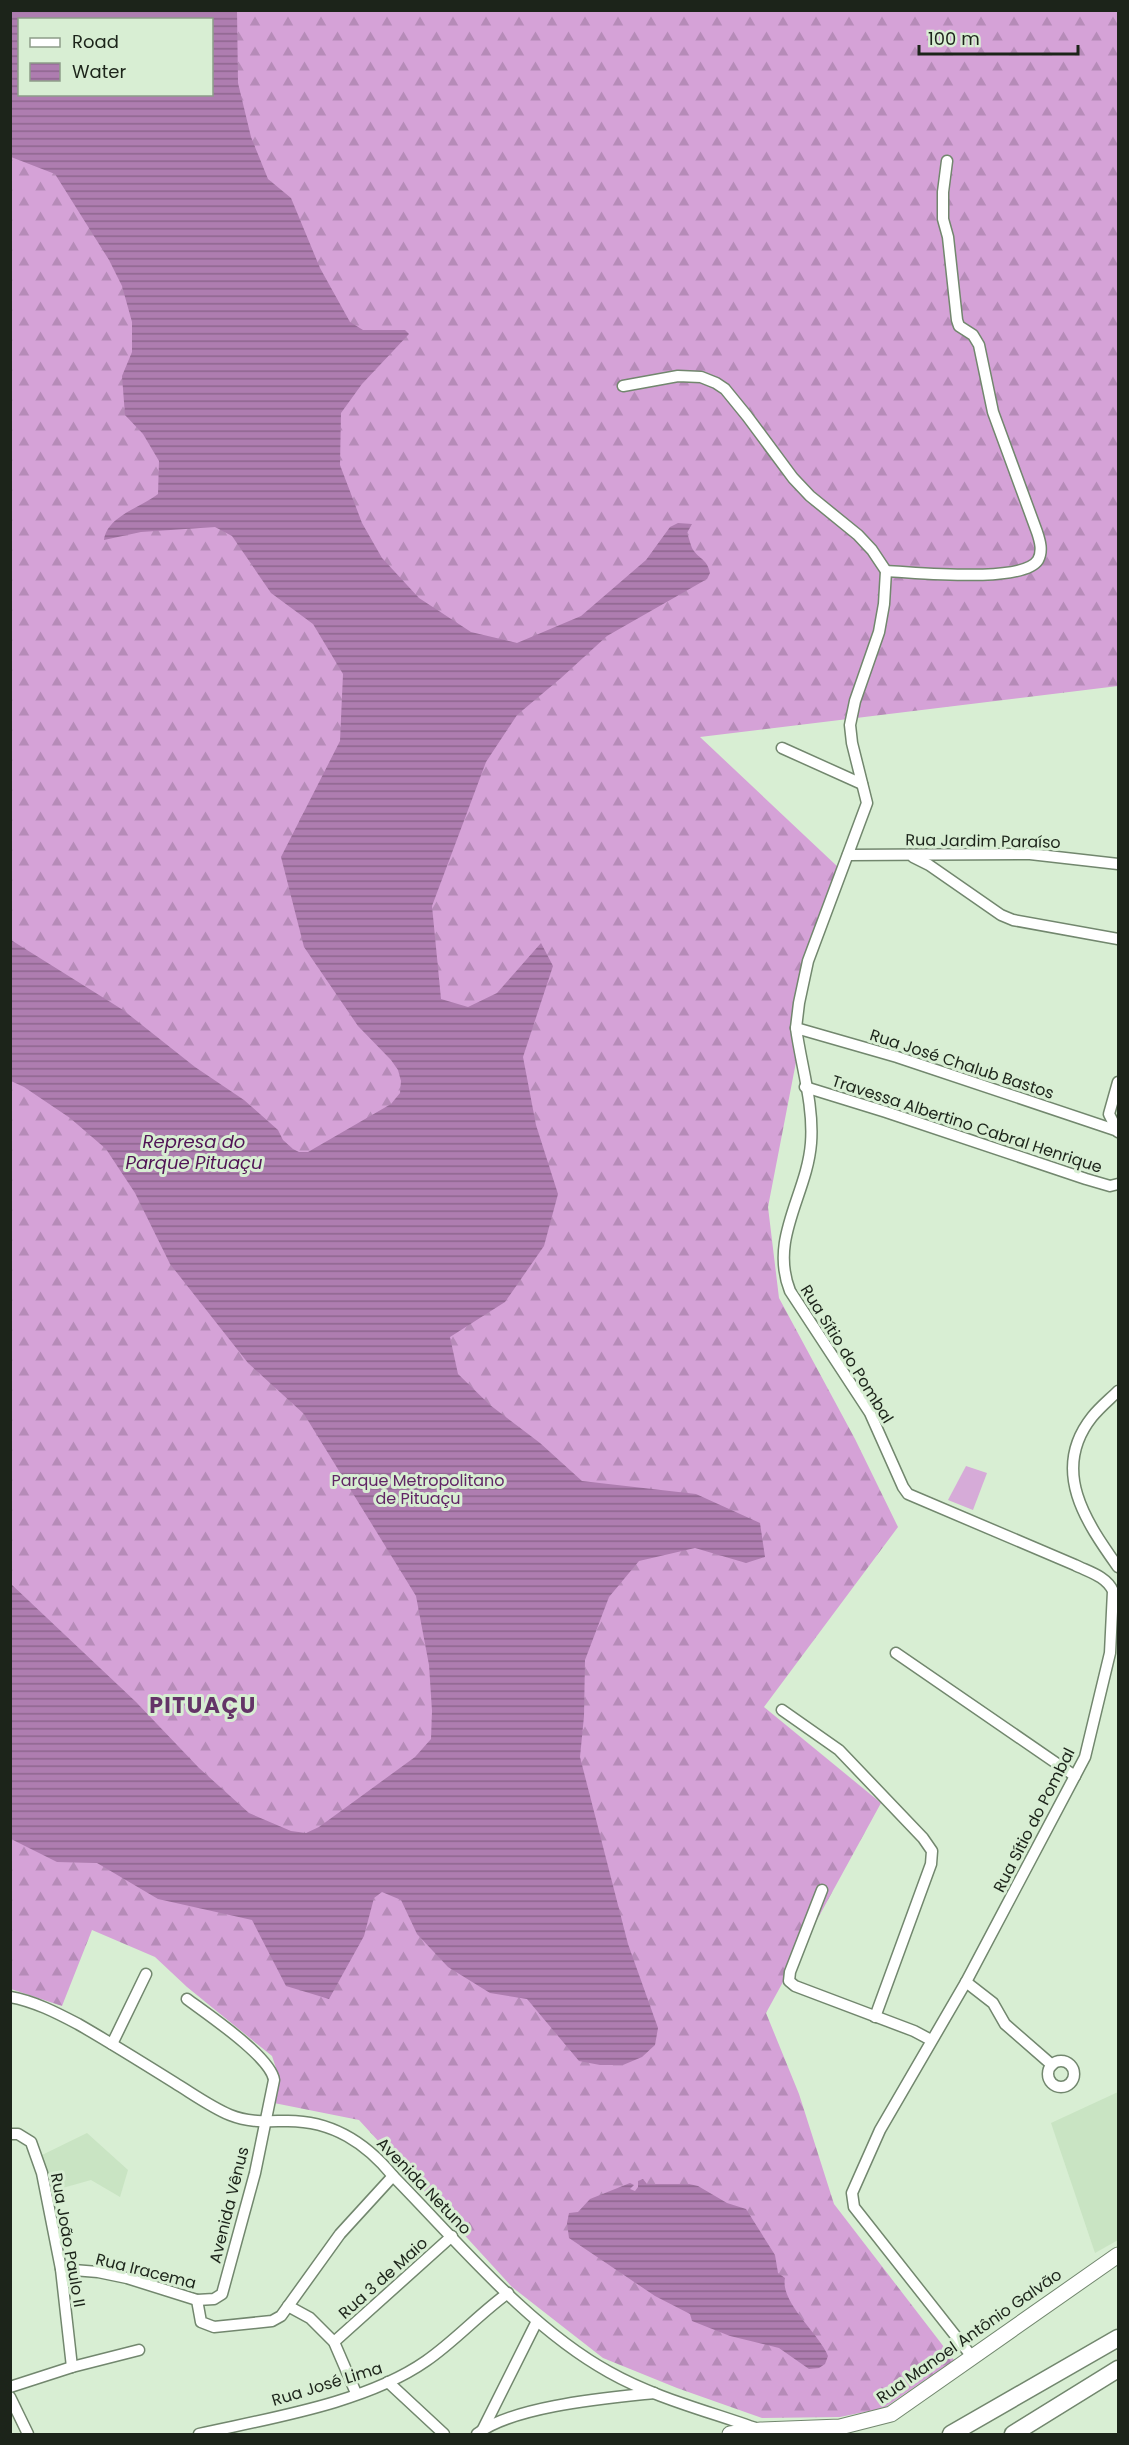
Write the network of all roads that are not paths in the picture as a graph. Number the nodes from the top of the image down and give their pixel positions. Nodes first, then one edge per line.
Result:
1 (947, 161) dead end
2 (623, 386) dead end
3 (886, 571) junction
4 (782, 748) dead end
5 (862, 784) junction
6 (848, 855) junction
7 (910, 856) junction
8 (1119, 864) edge
9 (1119, 939) edge
10 (796, 1028) junction
11 (1119, 1082) edge
12 (806, 1087) junction
13 (1118, 1132) edge
14 (1119, 1184) edge
15 (1119, 1390) edge
16 (1119, 1568) edge
17 (896, 1653) dead end
18 (782, 1710) dead end
19 (1075, 1776) junction
20 (822, 1890) dead end
21 (146, 1974) dead end
22 (966, 1982) junction
23 (10, 1997) edge
24 (187, 1999) dead end
25 (875, 2017) junction
26 (931, 2040) junction
27 (112, 2044) junction
28 (1052, 2065) dead end
29 (264, 2122) junction
30 (10, 2134) edge
31 (393, 2176) junction
32 (452, 2236) junction
33 (1119, 2255) edge
34 (61, 2269) junction
35 (508, 2293) junction
36 (222, 2294) joint
37 (196, 2300) junction
38 (288, 2306) junction
39 (537, 2321) junction
40 (1119, 2338) edge
41 (334, 2342) junction
42 (139, 2350) dead end
43 (972, 2358) junction
44 (72, 2367) junction
45 (1119, 2369) edge
46 (388, 2382) junction
47 (10, 2387) edge
48 (356, 2393) junction
49 (654, 2393) junction
50 (10, 2397) edge
51 (761, 2430) junction
52 (479, 2433) edge
53 (28, 2434) edge
54 (199, 2434) edge
55 (444, 2434) edge
56 (737, 2434) edge
57 (951, 2434) edge
58 (1013, 2434) edge

1 - 3 street
2 - 3 street
3 - 5 street, Rua Sítio do Pombal
4 - 5 street
5 - 6 street, Rua Sítio do Pombal
6 - 7 street, Rua Jardim Paraíso
6 - 10 street, Rua Sítio do Pombal
7 - 8 street, Rua Jardim Paraíso
7 - 9 street
10 - 12 street, Rua Sítio do Pombal
10 - 13 street, Rua José Chalub Bastos
11 - 13 street
12 - 14 street, Travessa Albertino Cabral Henrique
12 - 19 street, Rua Sítio do Pombal
15 - 16 street
17 - 19 street
18 - 25 street
19 - 22 street, Rua Sítio do Pombal
20 - 25 street
21 - 27 street
22 - 26 street, Rua Sítio do Pombal
22 - 28 street
23 - 27 street, Avenida Netuno
24 - 29 street, Avenida Vênus
25 - 26 street
26 - 43 street, Rua Sítio do Pombal
27 - 29 street, Avenida Netuno
29 - 31 street, Avenida Netuno
29 - 36 street, Avenida Vênus
30 - 34 street, Rua João Paulo II
31 - 32 street, Avenida Netuno
31 - 38 street
32 - 35 street, Avenida Netuno
32 - 41 street, Rua 3 de Maio
33 - 43 street, Rua Manoel Antônio Galvão
34 - 37 street, Rua Iracema
34 - 44 street, Rua João Paulo II
35 - 39 street, Avenida Netuno
35 - 46 street, Rua José Lima
36 - 37 street, Rua Iracema
37 - 38 street
38 - 41 street
39 - 49 street, Avenida Netuno
39 - 52 street
40 - 57 main road
41 - 48 street
42 - 44 street
43 - 51 street, Rua Manoel Antônio Galvão
44 - 47 street
45 - 58 main road
46 - 48 street, Rua José Lima
46 - 55 street
48 - 54 street, Rua José Lima
49 - 51 street, Avenida Netuno
49 - 52 street
50 - 53 street
51 - 56 street, Rua Manoel Antônio Galvão

